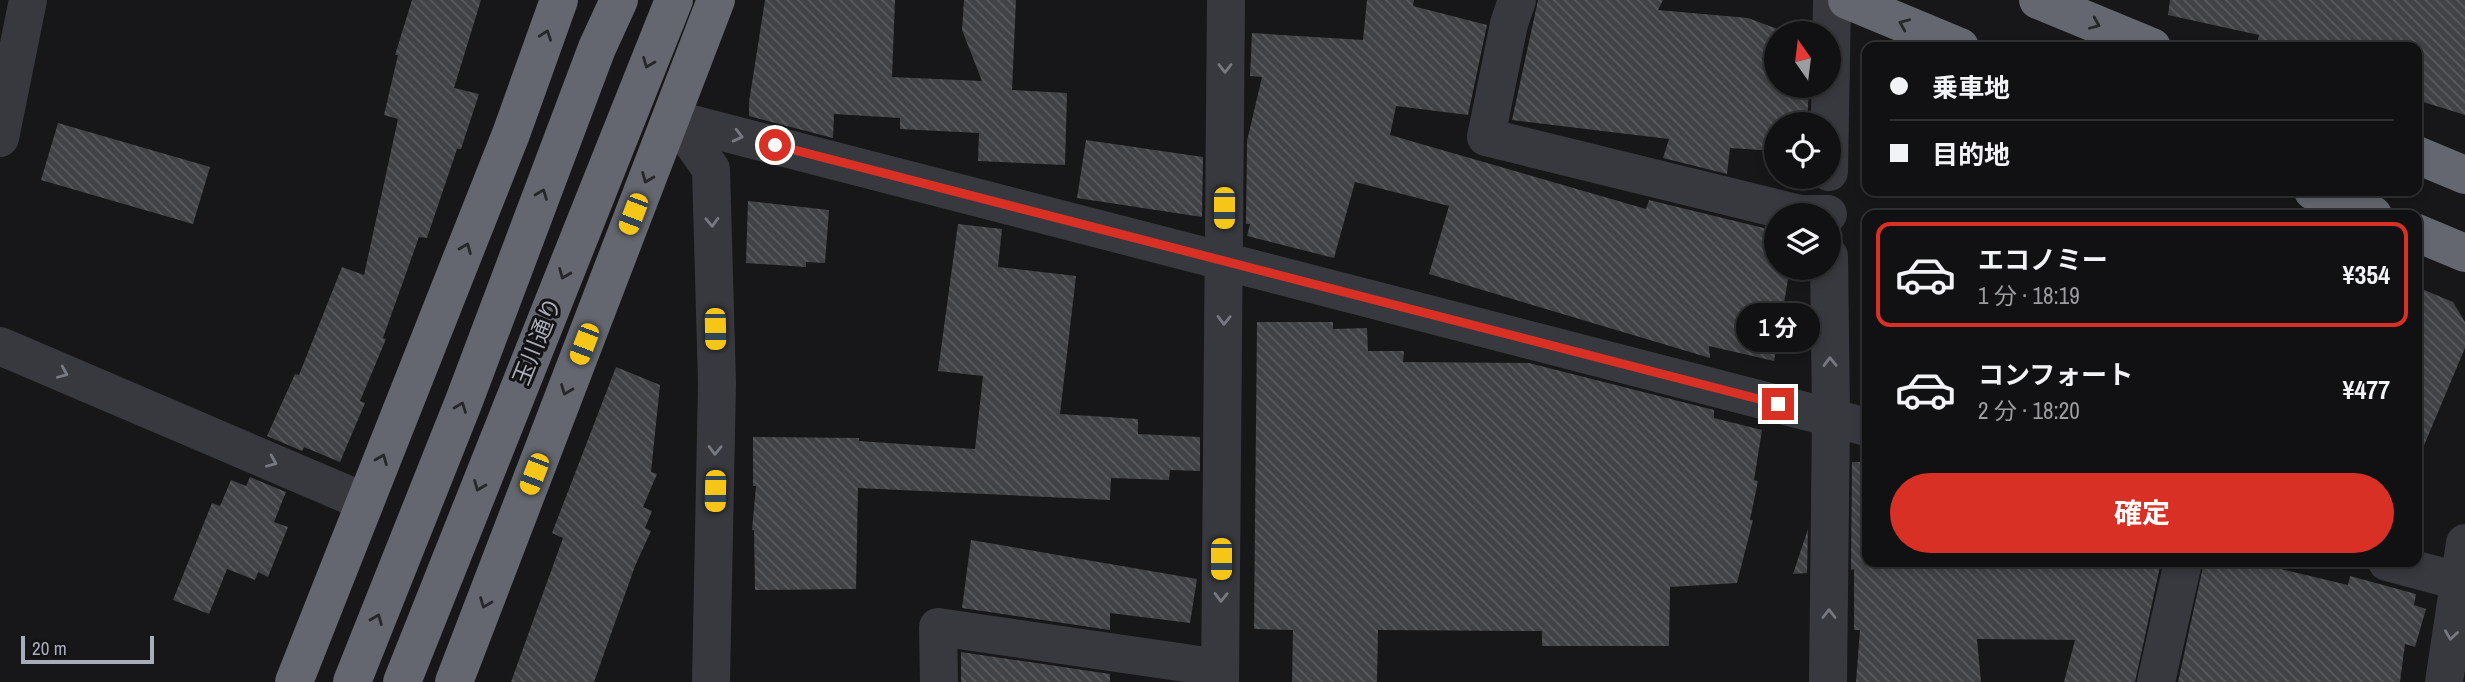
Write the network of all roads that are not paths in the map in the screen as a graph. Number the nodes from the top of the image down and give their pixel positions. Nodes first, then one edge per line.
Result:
1 (28, 0) edge
2 (558, 0) edge
3 (619, 0) edge
4 (674, 0) edge
5 (716, 0) edge
6 (1226, 0) edge
7 (1517, 0) edge
8 (1832, 0) edge
9 (1847, 0) edge
10 (2038, 0) edge
11 (1948, 42) edge
12 (2140, 42) edge
13 (671, 119) junction
14 (0, 138) edge
15 (2422, 157) edge
16 (2465, 175) edge
17 (1828, 194) edge
18 (2326, 196) edge
19 (2361, 210) edge
20 (2422, 235) edge
21 (2465, 253) edge
22 (1224, 261) junction
23 (1829, 280) edge
24 (0, 346) edge
25 (1830, 417) junction
26 (1862, 426) edge
27 (365, 502) junction
28 (2465, 544) edge
29 (2182, 567) edge
30 (2407, 567) edge
31 (2458, 580) junction
32 (1220, 675) edge
33 (295, 682) edge
34 (352, 682) edge
35 (402, 682) edge
36 (454, 682) edge
37 (711, 682) edge
38 (939, 682) edge
39 (1828, 682) edge
40 (2155, 682) edge
41 (2444, 682) edge

1 - 14 street
27 -> 2 highway
34 -> 3 highway, 玉川通り
4 -> 35 highway, 玉川通り
5 - 13 highway
6 -> 22 street
7 - 17 street
8 - 17 street
11 -> 9 highway
10 -> 12 highway
13 -> 22 street
13 -> 36 highway
13 -> 37 street
15 - 16 highway
18 - 19 highway
20 - 21 highway
22 - 25 street
22 -> 32 street
25 -> 23 street
24 -> 27 street
25 - 26 street
39 -> 25 street
27 - 33 highway
28 - 31 street
29 - 40 street
30 - 31 street
31 -> 41 street
32 - 38 street

